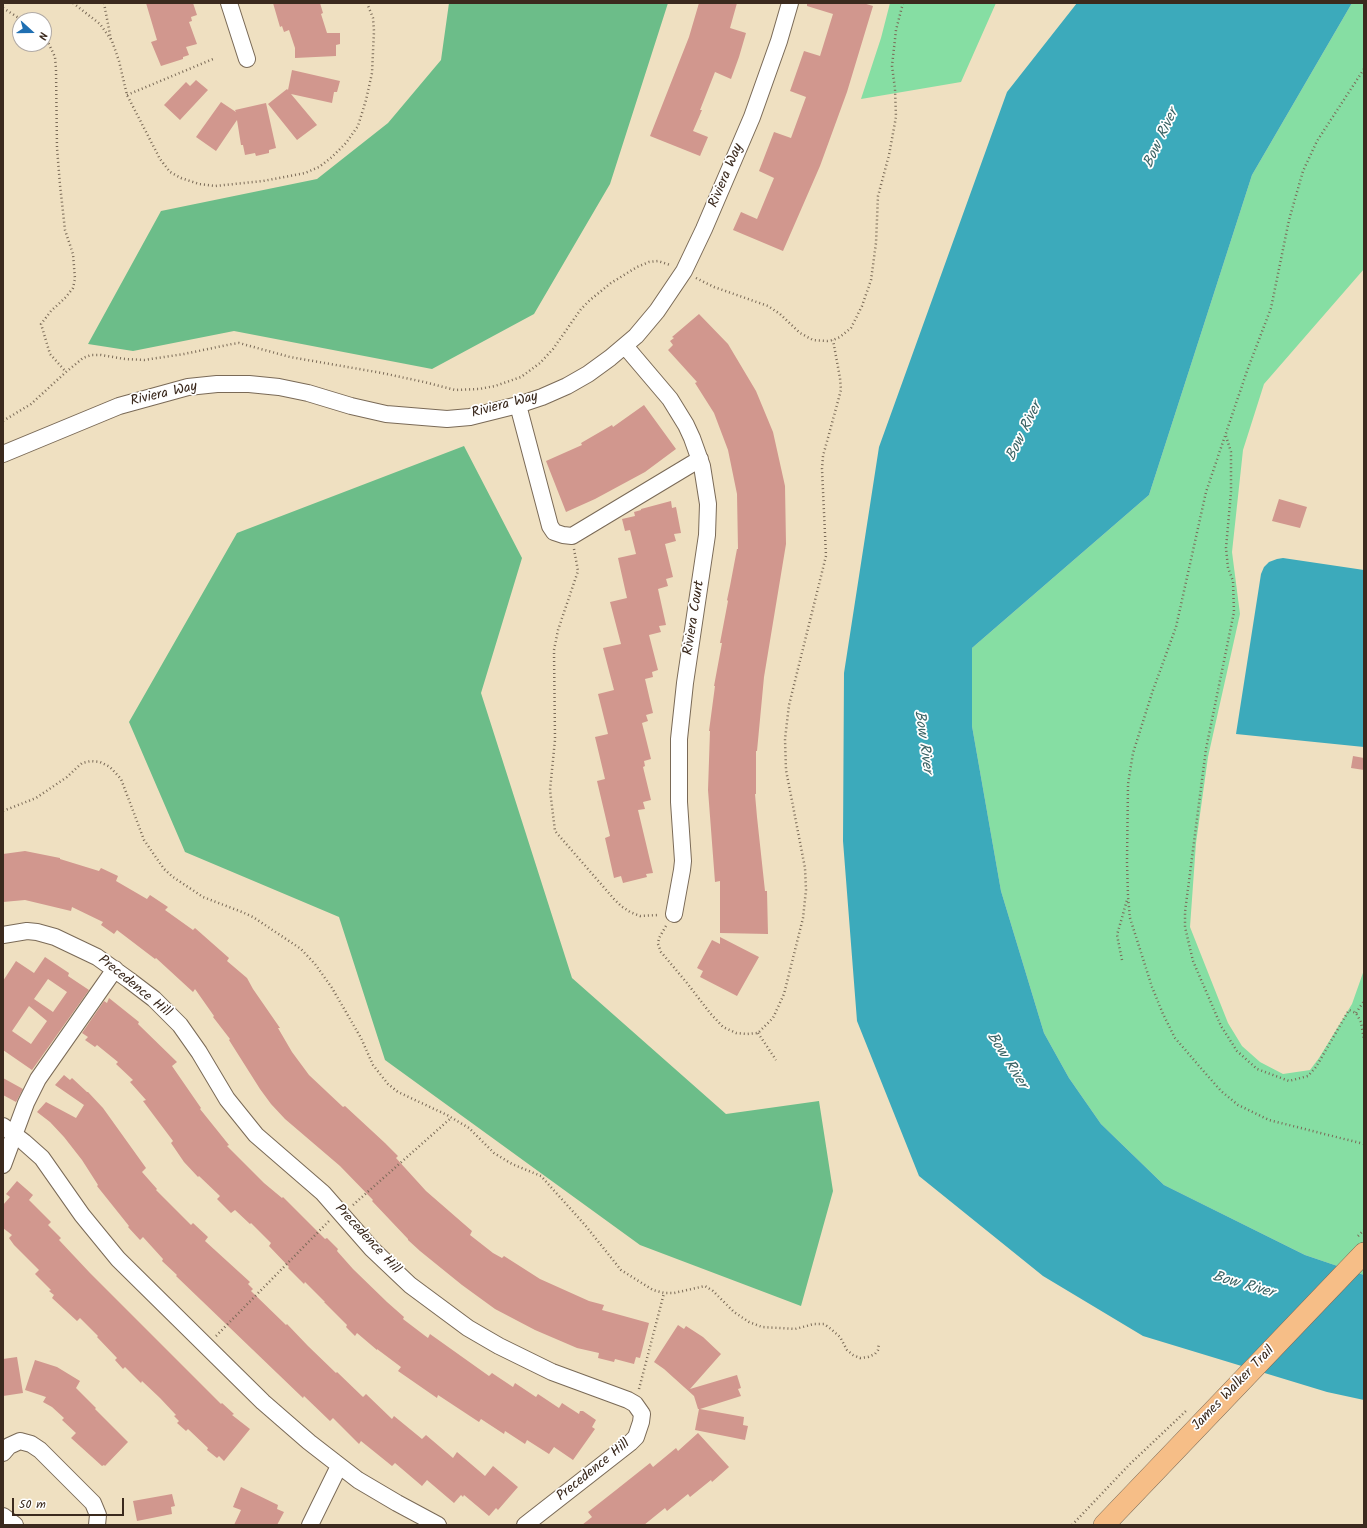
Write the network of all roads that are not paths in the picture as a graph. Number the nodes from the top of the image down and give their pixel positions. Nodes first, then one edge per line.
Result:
1 (229, 3) edge
2 (790, 3) edge
3 (246, 59) dead end
4 (625, 346) junction
5 (518, 405) junction
6 (3, 454) edge
7 (700, 459) junction
8 (674, 914) road end
9 (3, 936) edge
10 (115, 969) junction
11 (9, 1130) edge
12 (3, 1165) edge
13 (1364, 1253) edge
14 (3, 1452) edge
15 (339, 1466) junction
16 (3, 1516) edge
17 (15, 1525) edge
18 (97, 1525) edge
19 (310, 1525) edge
20 (438, 1525) edge
21 (525, 1525) edge
22 (1104, 1525) edge

1 - 3 street
2 - 4 street, Riviera Way
4 - 5 street, Riviera Way
4 - 7 street, Riviera Court
5 - 6 street, Riviera Way
5 - 7 street
7 - 8 street, Riviera Court
9 - 10 street, Precedence Hill
10 - 11 street
10 - 21 street, Precedence Hill
11 - 12 street
11 - 15 street
13 - 22 main road, James Walker Trail
14 - 18 street
15 - 19 street
15 - 20 street
16 - 17 street

